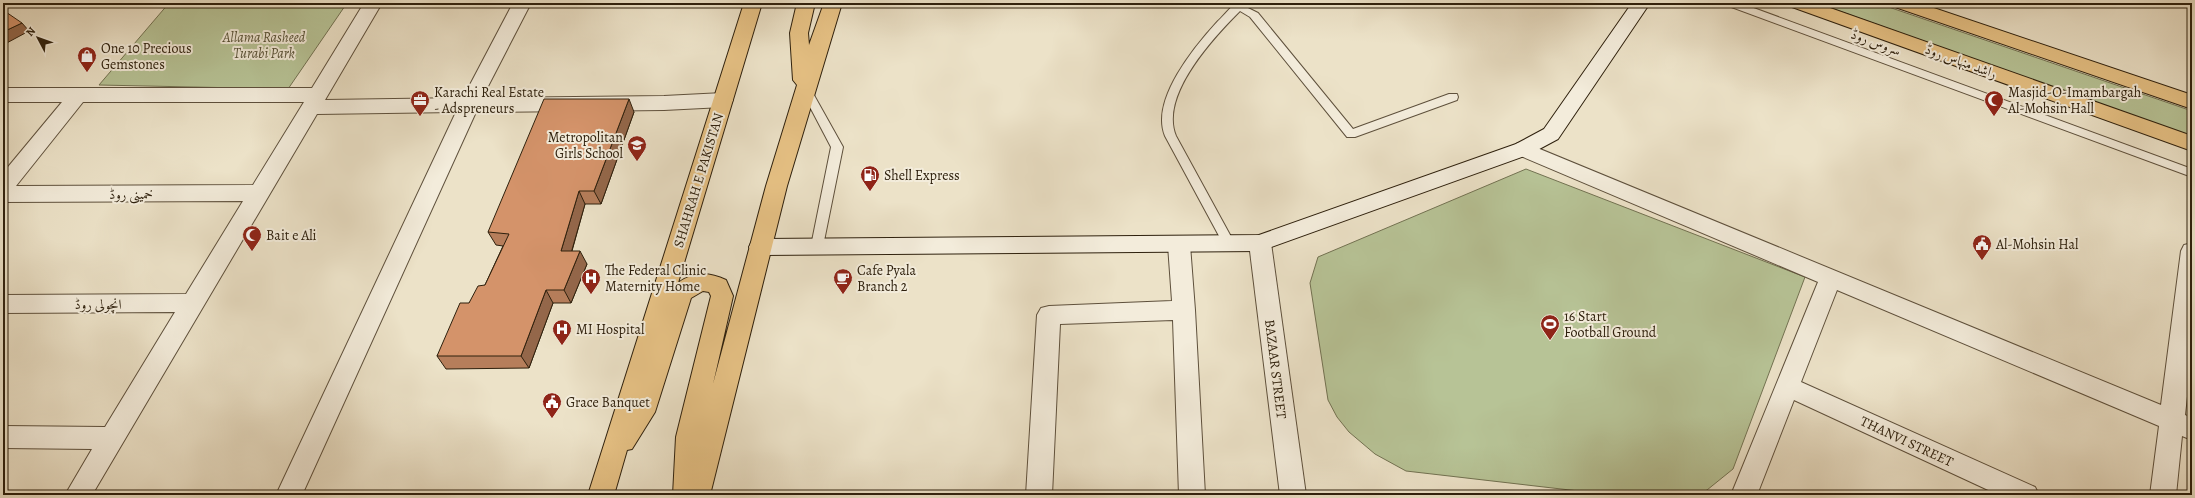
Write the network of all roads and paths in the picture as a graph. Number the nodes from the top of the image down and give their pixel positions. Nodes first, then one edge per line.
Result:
1 (373, 3) edge
2 (522, 3) edge
3 (753, 3) edge
4 (806, 3) edge
5 (834, 3) edge
6 (1642, 3) edge
7 (1730, 3) edge
8 (1798, 3) edge
9 (1901, 3) edge
10 (804, 87) junction
11 (78, 95) junction
12 (3, 96) edge
13 (1453, 97) dead end
14 (723, 100) junction
15 (314, 101) junction
16 (2192, 102) edge
17 (469, 105) junction
18 (2192, 144) edge
19 (1523, 149) junction
20 (2192, 173) edge
21 (3, 188) edge
22 (259, 193) junction
23 (3, 194) edge
24 (1260, 243) junction
25 (1179, 244) junction
26 (1229, 244) junction
27 (817, 246) junction
28 (760, 247) junction
29 (2192, 251) edge
30 (1831, 278) junction
31 (193, 303) junction
32 (3, 304) edge
33 (1184, 310) junction
34 (1788, 386) junction
35 (2182, 424) edge
36 (3, 437) edge
37 (112, 438) junction
38 (611, 458) junction
39 (78, 495) edge
40 (289, 495) edge
41 (601, 495) edge
42 (686, 495) edge
43 (697, 495) edge
44 (1039, 495) edge
45 (1192, 495) edge
46 (1292, 495) edge
47 (1744, 495) edge
48 (2026, 495) edge
49 (2163, 495) edge

1 - 15 street
2 - 17 street
3 - 14 main road, SHAHRAH E PAKISTAN
4 - 10 main road
5 - 10 main road
6 - 19 street
7 - 20 lane, سروس روڈ
8 - 18 main road, راشد منہاس روڈ
9 - 16 main road
10 - 27 lane
10 - 28 main road
11 - 12 street
11 - 15 street
11 - 21 street
13 - 26 lane
14 - 17 street
14 - 38 main road, SHAHRAH E PAKISTAN
15 - 17 street
15 - 22 street
17 - 40 street
19 - 24 street
19 - 30 street
22 - 23 street, خمینی روڈ
22 - 31 street
24 - 26 street
24 - 46 street, BAZAAR STREET
25 - 26 street
25 - 27 street
25 - 33 street
27 - 28 street
28 - 43 main road
29 - 35 street
30 - 34 street
30 - 35 street
31 - 32 street, انچولی روڈ
31 - 37 street
33 - 44 street
33 - 45 street
34 - 47 street
34 - 48 street, THANVI STREET
35 - 49 street
36 - 37 street
37 - 39 street
38 - 41 main road, SHAHRAH E PAKISTAN
38 - 42 main road

